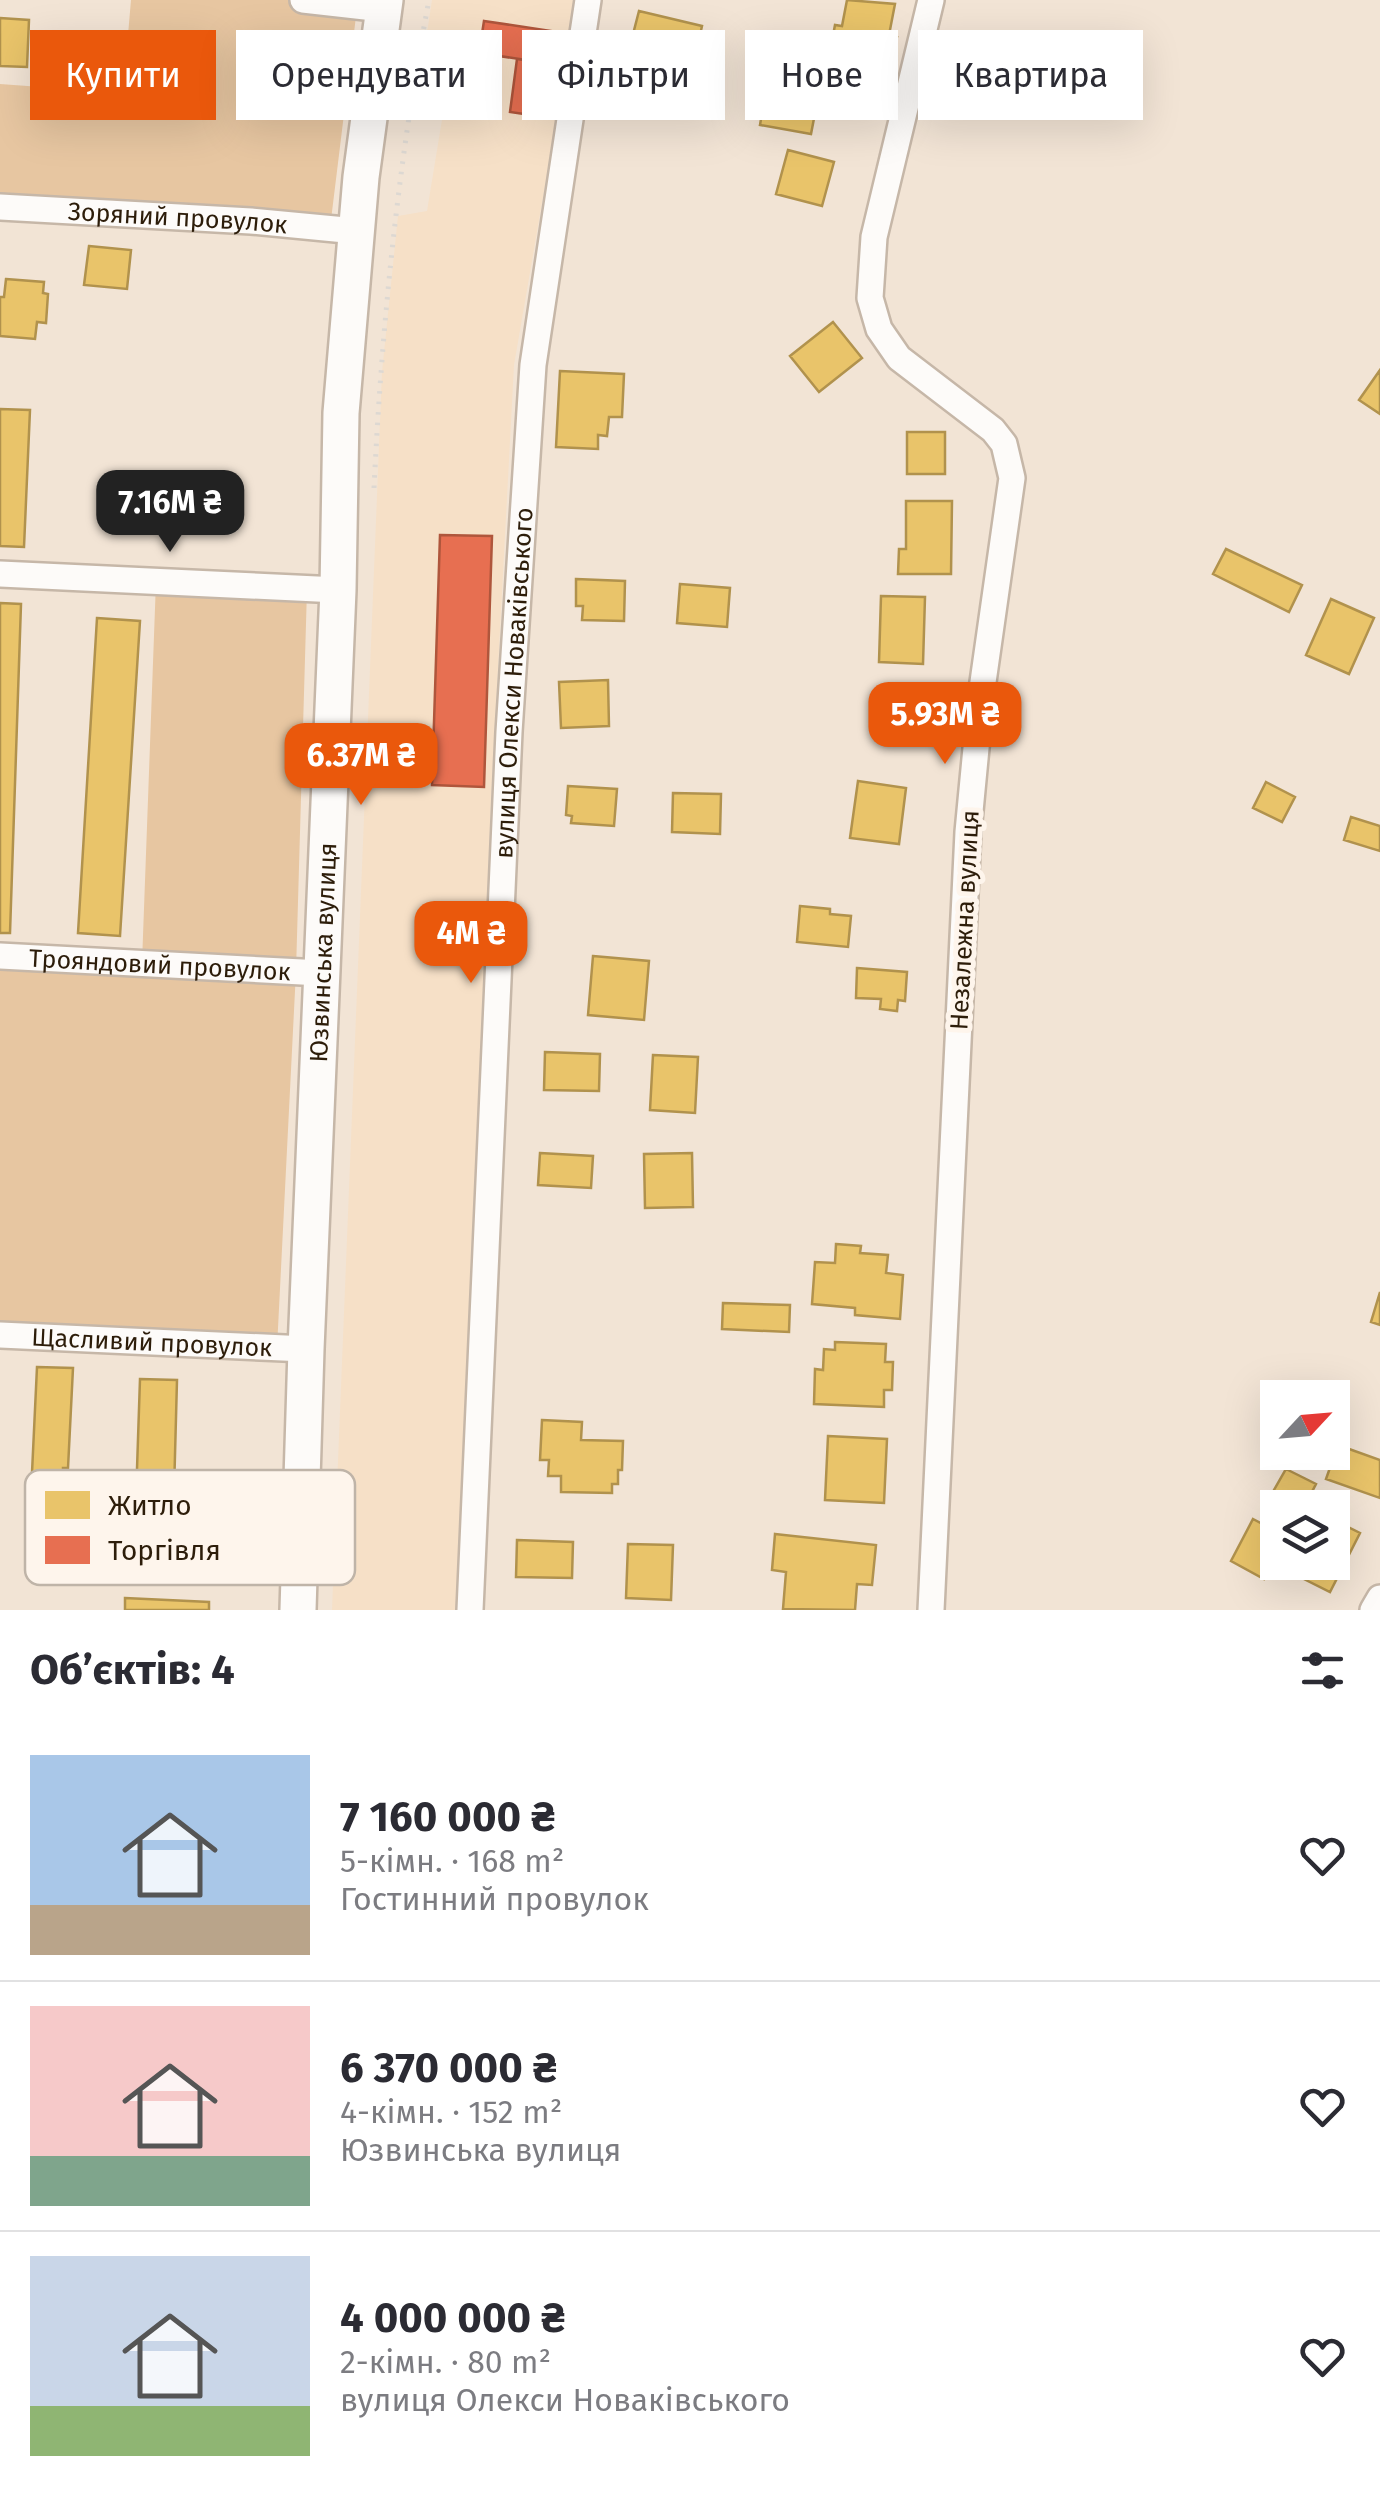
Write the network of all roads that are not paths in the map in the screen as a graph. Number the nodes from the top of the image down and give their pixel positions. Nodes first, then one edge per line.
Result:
1 (304, 0) edge
2 (588, 0) edge
3 (931, 0) edge
4 (384, 5) edge
5 (0, 208) edge
6 (356, 231) junction
7 (0, 574) edge
8 (338, 590) junction
9 (0, 956) edge
10 (321, 973) junction
11 (0, 1335) edge
12 (306, 1349) junction
13 (302, 1470) edge
14 (299, 1585) edge
15 (1380, 1598) edge
16 (298, 1610) edge
17 (470, 1610) edge
18 (932, 1610) edge
19 (1373, 1610) edge

1 - 4 street
2 - 17 street, вулиця Олекси Новаківського
3 - 18 street, Незалежна вулиця
4 - 6 main road, Юзвинська вулиця
5 - 6 street, Зоряний провулок
6 - 8 main road, Юзвинська вулиця
7 - 8 street
8 - 10 main road, Юзвинська вулиця
9 - 10 street, Трояндовий провулок
10 - 12 main road, Юзвинська вулиця
11 - 12 street, Щасливий провулок
12 - 13 main road, Юзвинська вулиця
14 - 16 main road, Юзвинська вулиця
15 - 19 street

